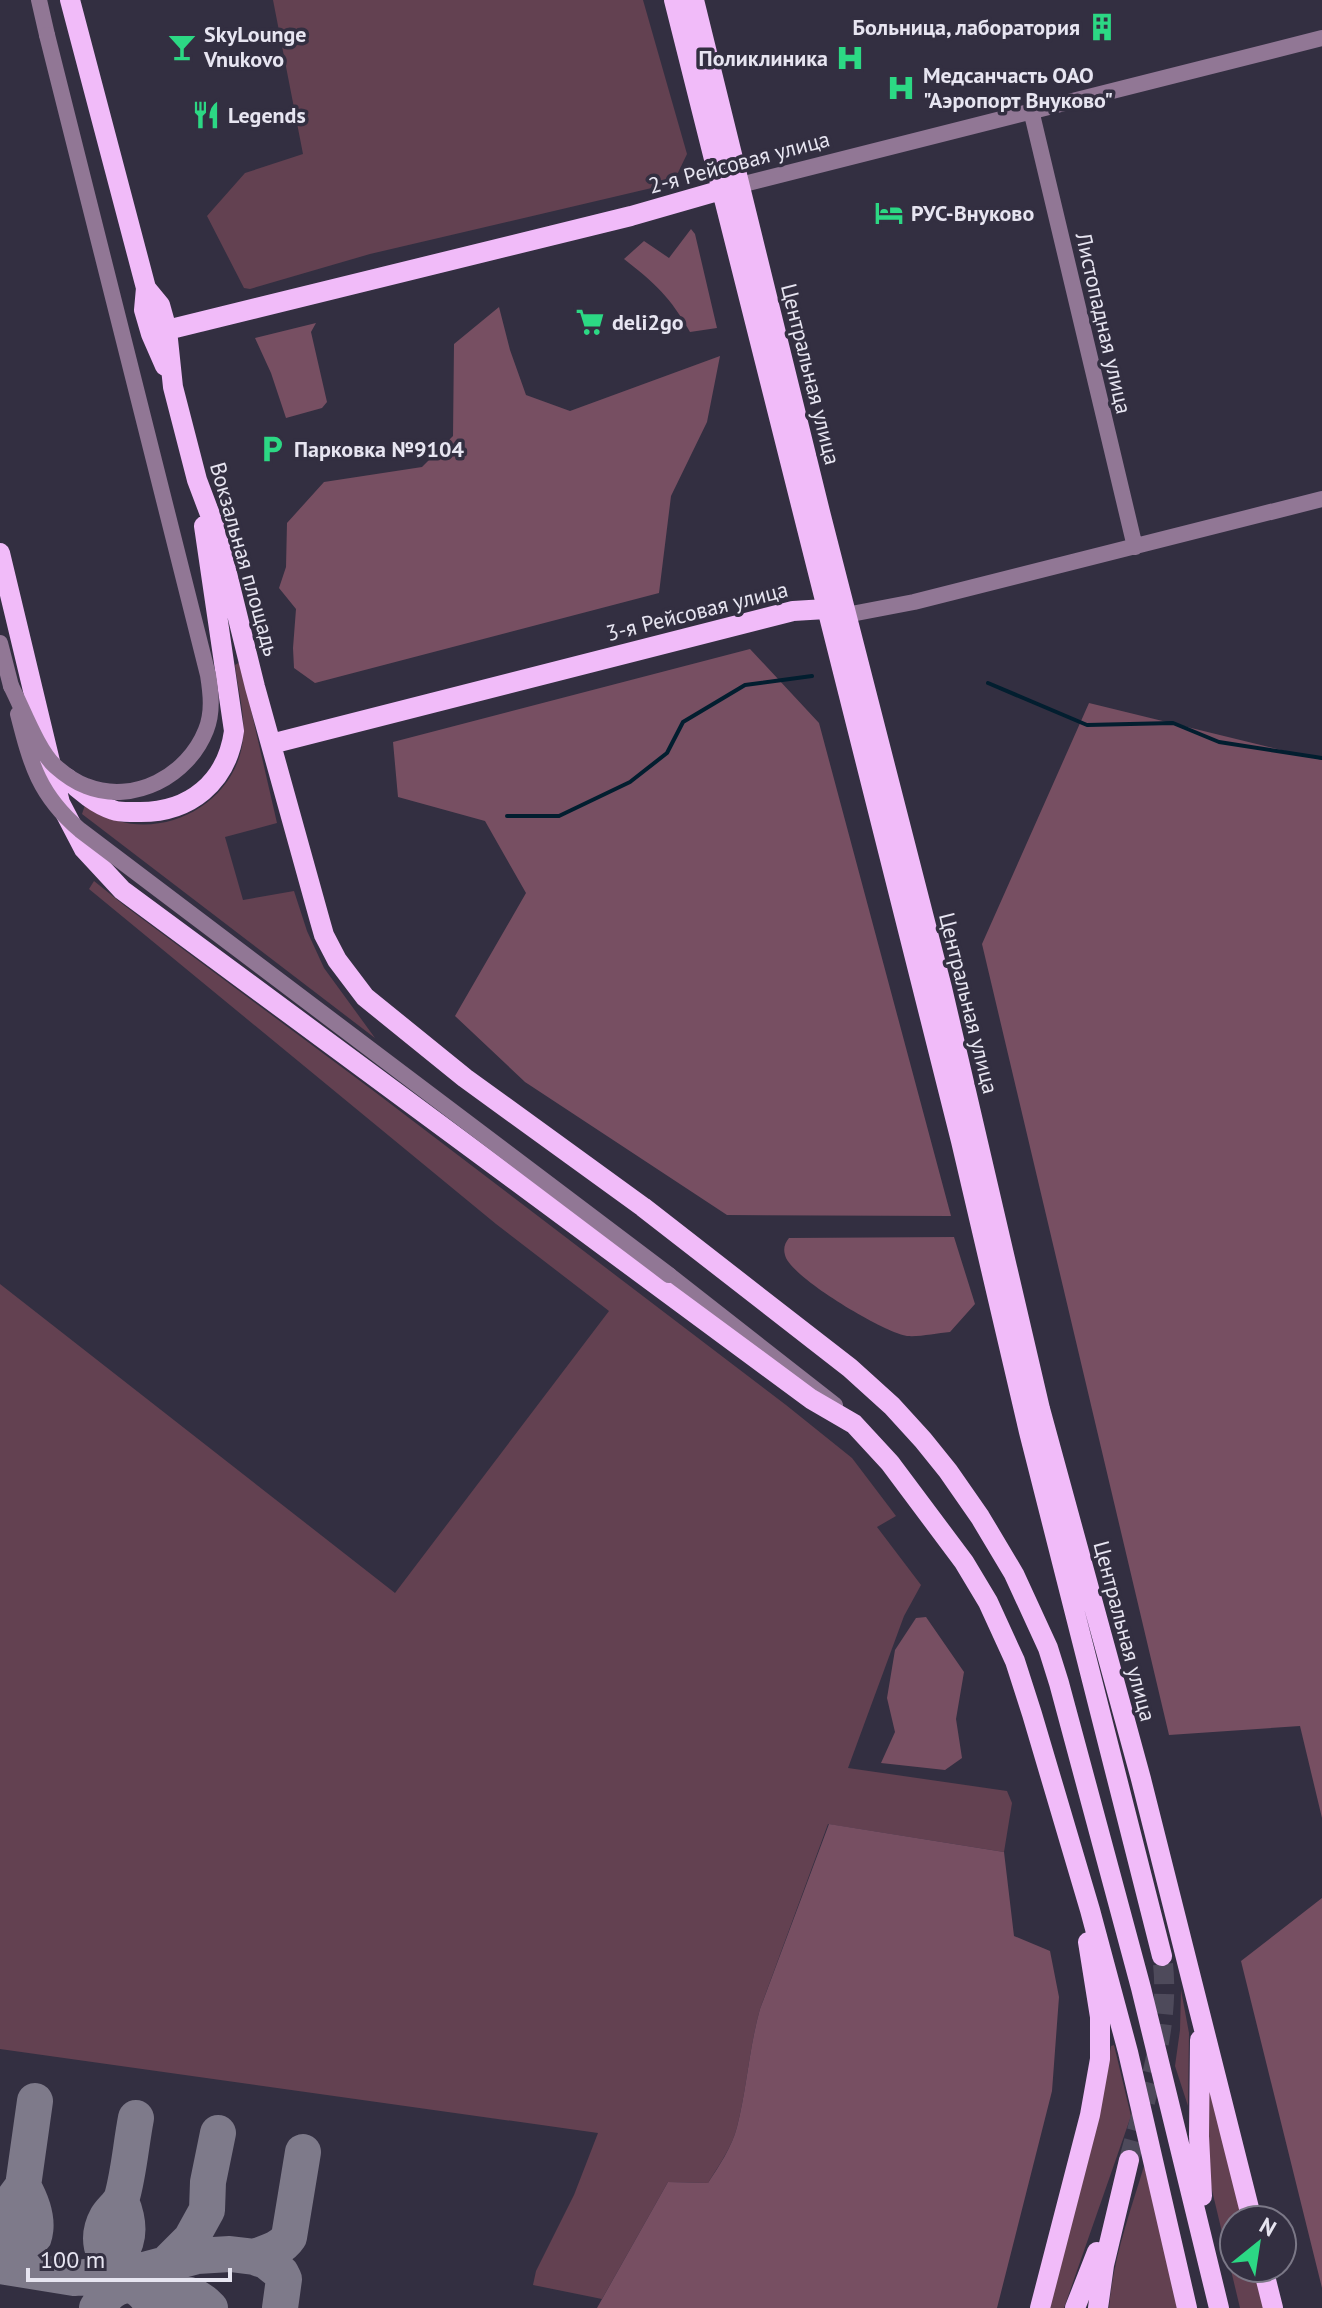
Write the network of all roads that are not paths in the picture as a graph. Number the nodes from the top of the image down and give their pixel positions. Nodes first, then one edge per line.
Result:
1 (39, 0) edge
2 (70, 0) edge
3 (674, 0) edge
4 (694, 0) edge
5 (1322, 38) edge
6 (1031, 110) junction
7 (730, 188) junction
8 (146, 288) junction
9 (167, 330) junction
10 (173, 387) junction
11 (197, 480) junction
12 (1322, 499) edge
13 (1135, 547) junction
14 (0, 553) edge
15 (826, 609) junction
16 (846, 615) junction
17 (0, 643) edge
18 (11, 686) junction
19 (271, 744) junction
20 (48, 758) junction
21 (854, 1424) junction
22 (1082, 1887) junction
23 (1162, 1956) tunnel mouth
24 (1200, 2016) junction
25 (1129, 2160) tunnel mouth
26 (1119, 2196) junction
27 (1248, 2204) edge
28 (1205, 2248) junction
29 (1267, 2284) edge
30 (1040, 2308) edge
31 (1075, 2308) edge
32 (1098, 2308) edge
33 (1187, 2308) edge
34 (1219, 2308) edge
35 (1273, 2308) edge

1 - 18 street, bridge
2 - 8 main road, Вокзальная площадь
3 - 7 main road, Центральная улица
4 - 7 main road, Центральная улица
5 - 6 street, 2-я Рейсовая улица
6 - 7 street, 2-я Рейсовая улица
6 - 13 street, Листопадная улица
7 - 9 main road, 2-я Рейсовая улица
7 - 15 main road, Центральная улица
7 - 16 main road, Центральная улица
8 - 9 main road, Вокзальная площадь
8 - 10 main road, Вокзальная площадь
9 - 10 main road, Вокзальная площадь
10 - 11 main road, Вокзальная площадь
11 - 19 main road, Вокзальная площадь
11 - 20 main road
12 - 13 street, 3-я Рейсовая улица
13 - 16 street, 3-я Рейсовая улица
14 - 20 main road
15 - 16 main road, 3-я Рейсовая улица
15 - 19 main road, 3-я Рейсовая улица
15 - 23 main road, Центральная улица
16 - 24 main road, Центральная улица
17 - 18 street
18 - 21 street, bridge
19 - 28 main road, Вокзальная площадь
20 - 21 main road
21 - 22 main road
22 - 30 main road
22 - 33 main road
24 - 27 main road
24 - 28 main road
25 - 26 main road
26 - 31 main road
26 - 32 main road
28 - 34 main road
29 - 35 main road

